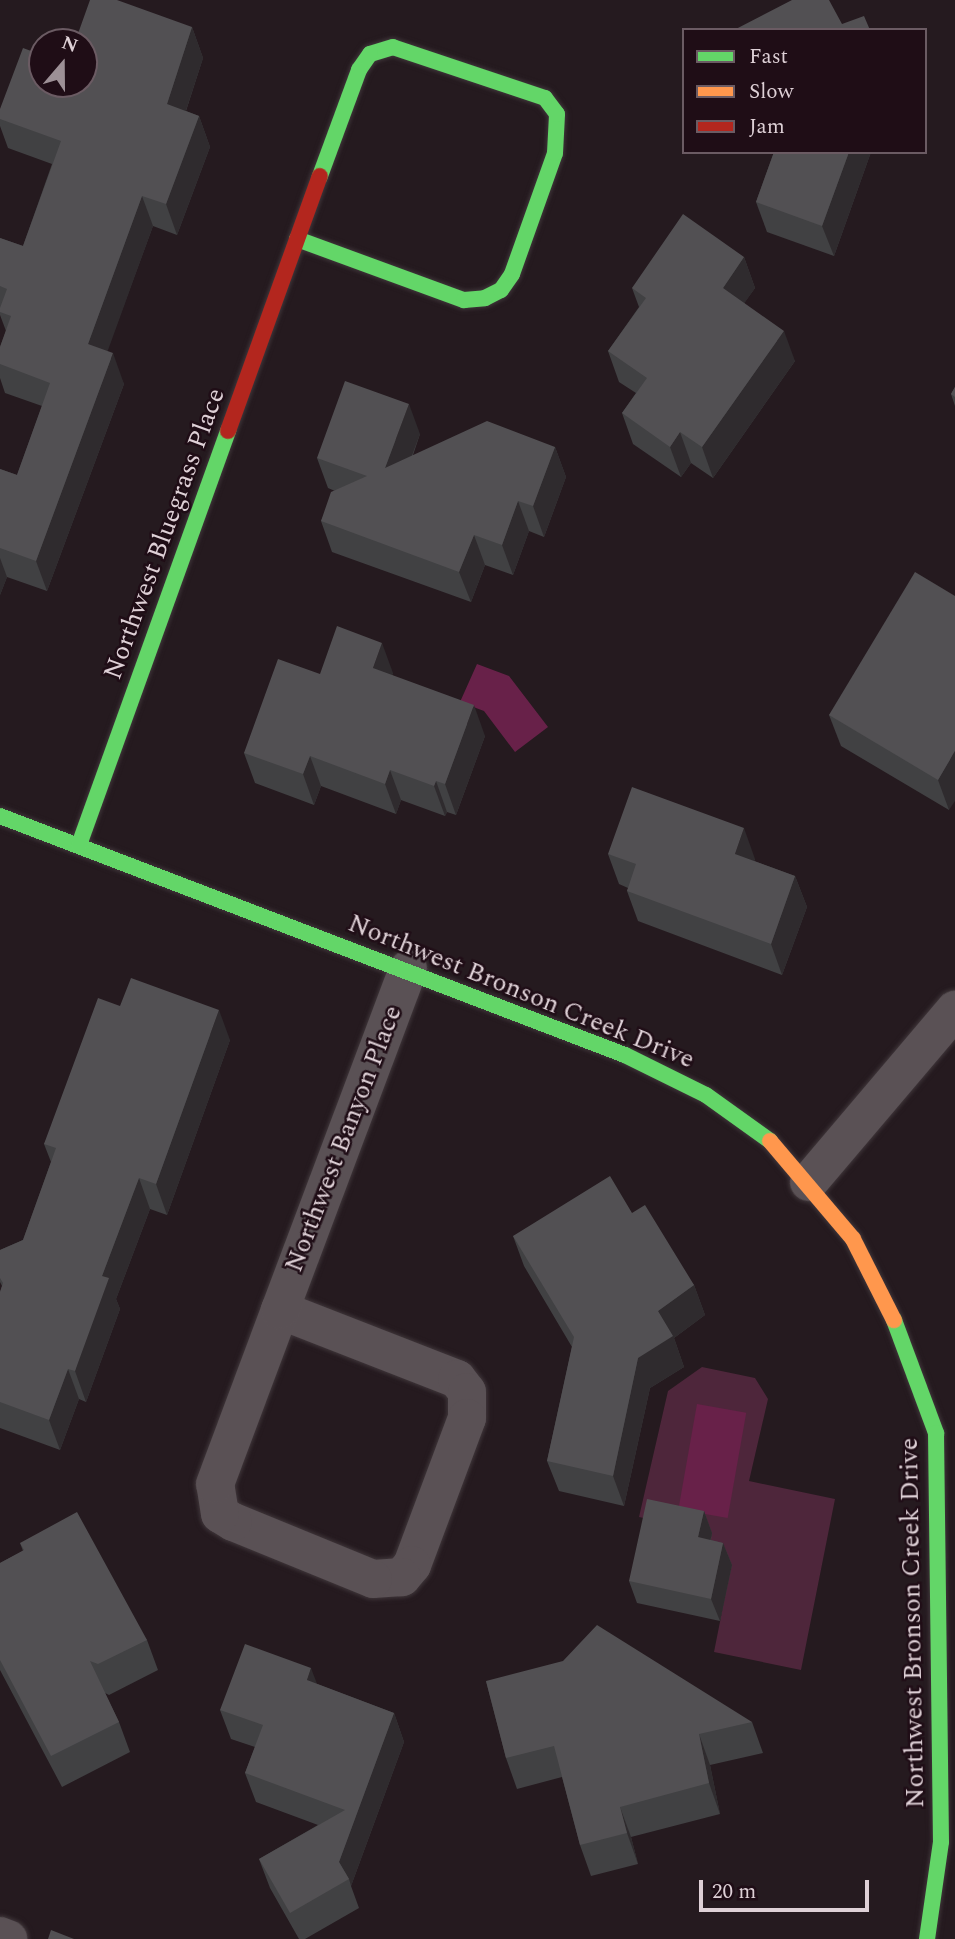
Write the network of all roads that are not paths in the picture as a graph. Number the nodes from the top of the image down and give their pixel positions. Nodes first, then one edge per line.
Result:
1 (297, 239) junction
2 (0, 816) edge
3 (79, 845) junction
4 (408, 969) junction
5 (955, 1010) edge
6 (808, 1182) junction
7 (280, 1310) junction
8 (948, 1526) edge
9 (0, 1936) edge
10 (8, 1939) edge
11 (927, 1939) edge

1 - 1 street, Northwest Bluegrass Place
1 - 3 street, Northwest Bluegrass Place
2 - 3 street, Northwest Bronson Creek Drive
3 - 4 street, Northwest Bronson Creek Drive
4 - 6 street, Northwest Bronson Creek Drive
4 - 7 street, Northwest Banyon Place
5 - 6 street
6 - 8 street, Northwest Bronson Creek Drive
7 - 7 street, Northwest Banyon Place
8 - 11 street, Northwest Bronson Creek Drive
9 - 10 street

